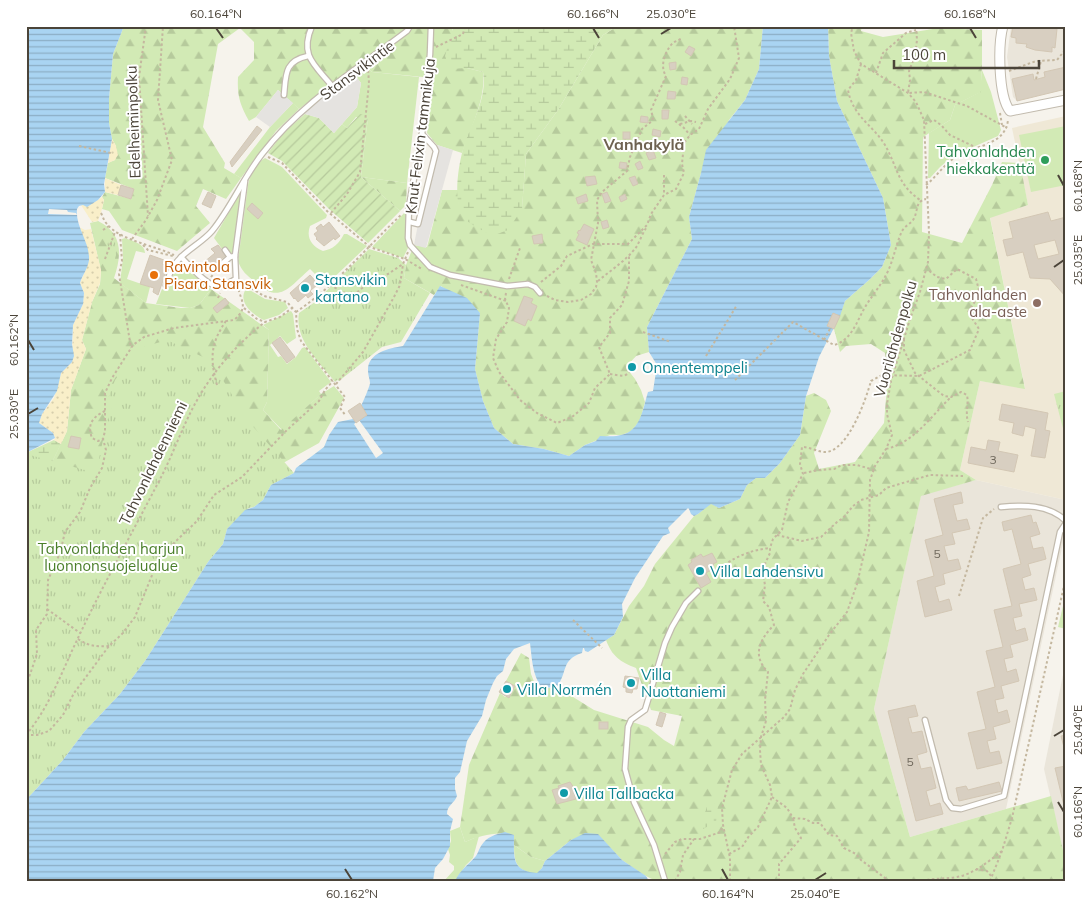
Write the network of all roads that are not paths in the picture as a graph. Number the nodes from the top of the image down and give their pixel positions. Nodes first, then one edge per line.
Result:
1 (312, 26) edge
2 (410, 26) edge
3 (431, 26) edge
4 (1003, 26) edge
5 (308, 56) junction
6 (333, 87) junction
7 (284, 95) dead end
8 (1066, 100) edge
9 (422, 134) junction
10 (245, 179) junction
11 (410, 222) junction
12 (225, 250) dead end
13 (181, 257) junction
14 (232, 257) junction
15 (222, 263) road end
16 (166, 285) dead end
17 (540, 294) road end
18 (1001, 507) road end
19 (1066, 522) edge
20 (698, 591) dead end
21 (925, 720) dead end
22 (665, 881) edge

1 - 5 lane
2 - 6 lane, Stansvikintie
3 - 9 lane, Knut Felixin tammikuja
4 - 8 street
5 - 6 lane
5 - 7 lane
6 - 10 lane, Stansvikintie
9 - 11 lane, Knut Felixin tammikuja
9 - 11 lane
10 - 13 lane, Stansvikintie
10 - 14 lane
11 - 17 lane, Knut Felixin tammikuja
12 - 14 lane
13 - 14 lane
13 - 16 lane, Stansvikintie
14 - 15 lane
18 - 19 lane
19 - 21 lane
20 - 22 lane

